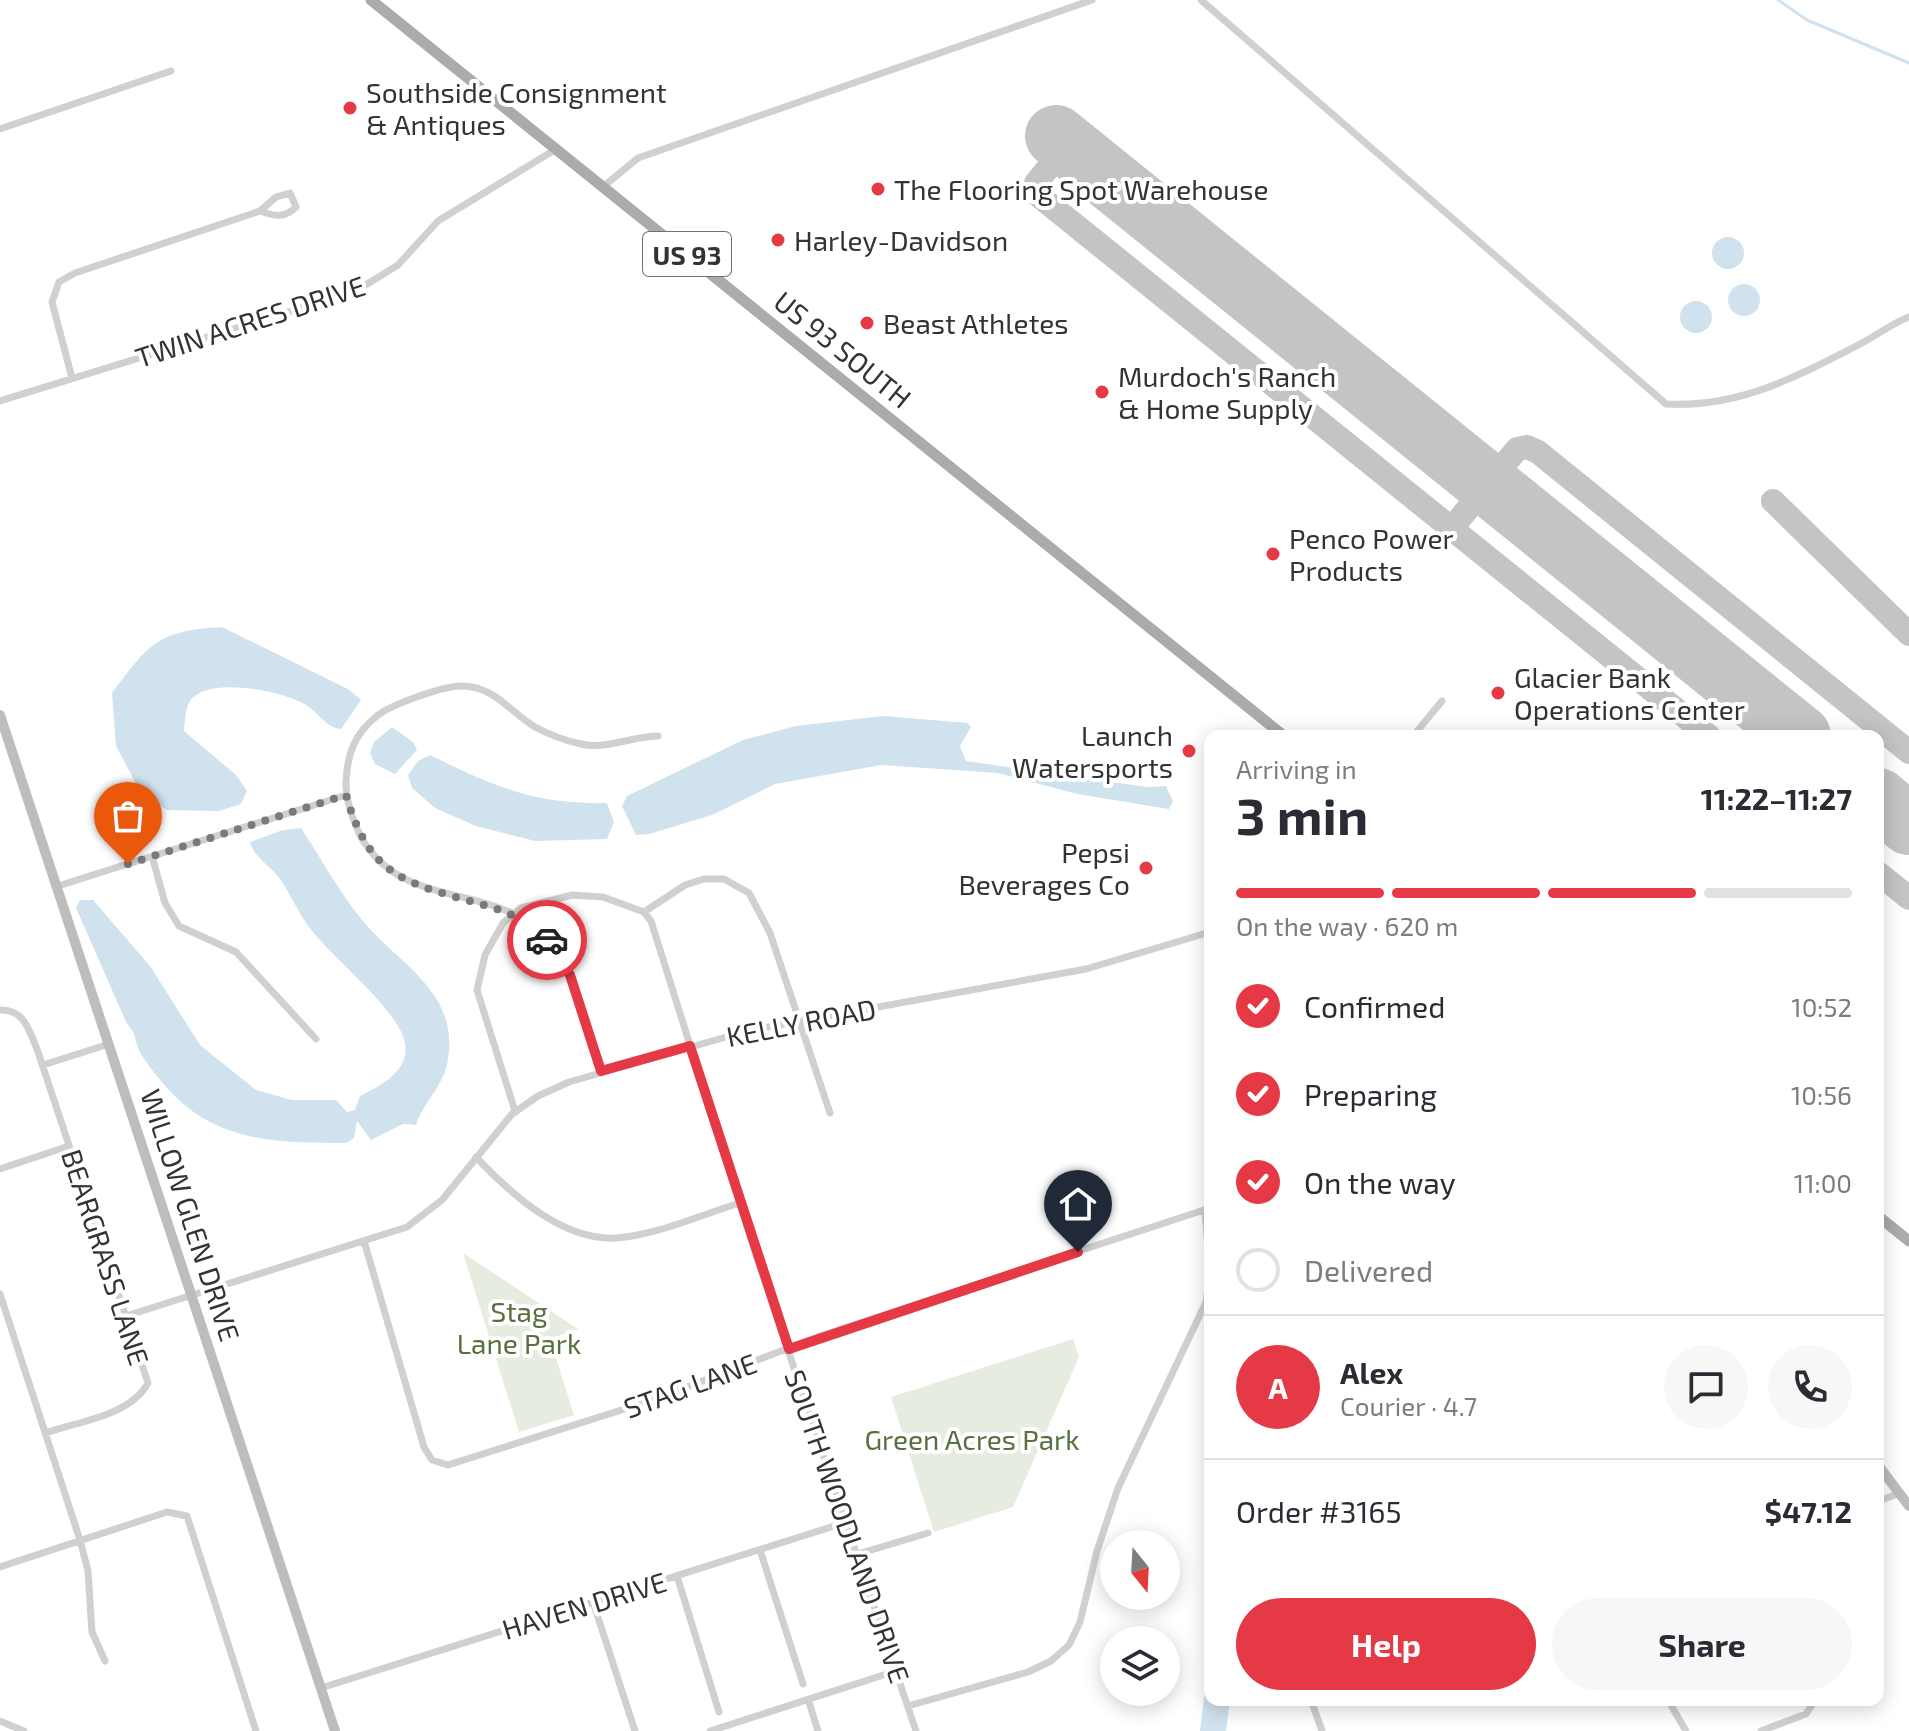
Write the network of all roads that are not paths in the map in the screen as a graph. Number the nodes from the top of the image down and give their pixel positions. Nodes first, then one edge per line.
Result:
1 (371, 0) edge
2 (1092, 0) edge
3 (1201, 0) edge
4 (171, 71) dead end
5 (0, 129) edge
6 (556, 149) junction
7 (604, 186) junction
8 (260, 211) junction
9 (1909, 317) edge
10 (72, 378) junction
11 (0, 401) edge
12 (1442, 701) dead end
13 (0, 715) edge
14 (1277, 730) edge
15 (1418, 730) edge
16 (658, 736) dead end
17 (346, 795) junction
18 (152, 856) junction
19 (58, 886) junction
20 (644, 912) junction
21 (512, 914) junction
22 (1204, 934) edge
23 (0, 1010) edge
24 (799, 1021) junction
25 (316, 1039) dead end
26 (110, 1044) junction
27 (690, 1046) junction
28 (43, 1065) junction
29 (601, 1071) junction
30 (515, 1111) junction
31 (830, 1113) dead end
32 (69, 1146) junction
33 (476, 1157) junction
34 (0, 1169) edge
35 (740, 1203) junction
36 (1204, 1210) edge
37 (1884, 1221) edge
38 (364, 1241) junction
39 (1909, 1241) edge
40 (0, 1294) edge
41 (191, 1294) junction
42 (1204, 1306) edge
43 (126, 1316) junction
44 (789, 1349) junction
45 (46, 1433) junction
46 (1884, 1471) edge
47 (1905, 1491) edge
48 (1884, 1499) edge
49 (1909, 1506) edge
50 (847, 1522) junction
51 (928, 1533) dead end
52 (80, 1540) junction
53 (760, 1550) junction
54 (858, 1554) junction
55 (0, 1567) edge
56 (677, 1576) junction
57 (593, 1602) junction
58 (105, 1661) dead end
59 (896, 1671) junction
60 (803, 1684) dead end
61 (321, 1688) junction
62 (808, 1699) junction
63 (908, 1706) junction
64 (1313, 1706) edge
65 (1671, 1706) edge
66 (1811, 1706) edge
67 (719, 1712) dead end
68 (0, 1721) edge
69 (725, 1729) edge
70 (24, 1731) edge
71 (256, 1731) edge
72 (335, 1731) edge
73 (635, 1731) edge
74 (710, 1731) edge
75 (818, 1731) edge
76 (916, 1731) edge
77 (1322, 1731) edge
78 (1686, 1731) edge
79 (1761, 1731) edge

1 - 6 main road, US 93 SOUTH / US 93
2 - 7 street
3 - 9 street
4 - 5 street
6 - 7 main road, US 93 SOUTH / US 93
6 - 10 street, TWIN ACRES DRIVE
7 - 14 main road, US 93 SOUTH / US 93
8 - 8 street
8 - 10 street
10 - 11 street, TWIN ACRES DRIVE
12 - 15 street
13 - 19 main road, WILLOW GLEN DRIVE
16 - 17 street
17 - 18 street
17 - 21 street
18 - 19 street
18 - 25 street
19 - 26 main road, WILLOW GLEN DRIVE
20 - 21 street
20 - 24 street
20 - 27 street, SOUTH WOODLAND DRIVE
21 - 29 street
21 - 30 street
22 - 24 street, KELLY ROAD
23 - 28 street, BEARGRASS LANE
24 - 27 street, KELLY ROAD
24 - 31 street
26 - 28 street
26 - 41 main road, WILLOW GLEN DRIVE
27 - 29 street, KELLY ROAD
27 - 35 street, SOUTH WOODLAND DRIVE
28 - 32 street, BEARGRASS LANE
29 - 30 street, KELLY ROAD
30 - 33 street, KELLY ROAD
32 - 34 street
32 - 43 street, BEARGRASS LANE
33 - 35 street
33 - 38 street, KELLY ROAD
35 - 44 street, SOUTH WOODLAND DRIVE
36 - 44 street, STAG LANE
37 - 39 main road
38 - 41 street, KELLY ROAD
38 - 44 street, STAG LANE
40 - 45 street
41 - 43 street, KELLY ROAD
41 - 61 main road, WILLOW GLEN DRIVE
42 - 63 street
43 - 45 street, BEARGRASS LANE
44 - 50 street, SOUTH WOODLAND DRIVE
45 - 52 street
46 - 47 main road
47 - 48 street
47 - 49 main road
50 - 53 street, HAVEN DRIVE
50 - 54 street, SOUTH WOODLAND DRIVE
51 - 54 street
52 - 55 street
52 - 58 street
52 - 71 street
53 - 56 street, HAVEN DRIVE
53 - 60 street
54 - 59 street, SOUTH WOODLAND DRIVE
56 - 57 street, HAVEN DRIVE
56 - 67 street
57 - 61 street, HAVEN DRIVE
57 - 73 street
59 - 62 street
59 - 63 street, SOUTH WOODLAND DRIVE
61 - 72 main road, WILLOW GLEN DRIVE
62 - 69 street
62 - 75 street
63 - 76 street, SOUTH WOODLAND DRIVE
64 - 77 street
65 - 78 street
66 - 79 street
68 - 70 street
69 - 74 street

